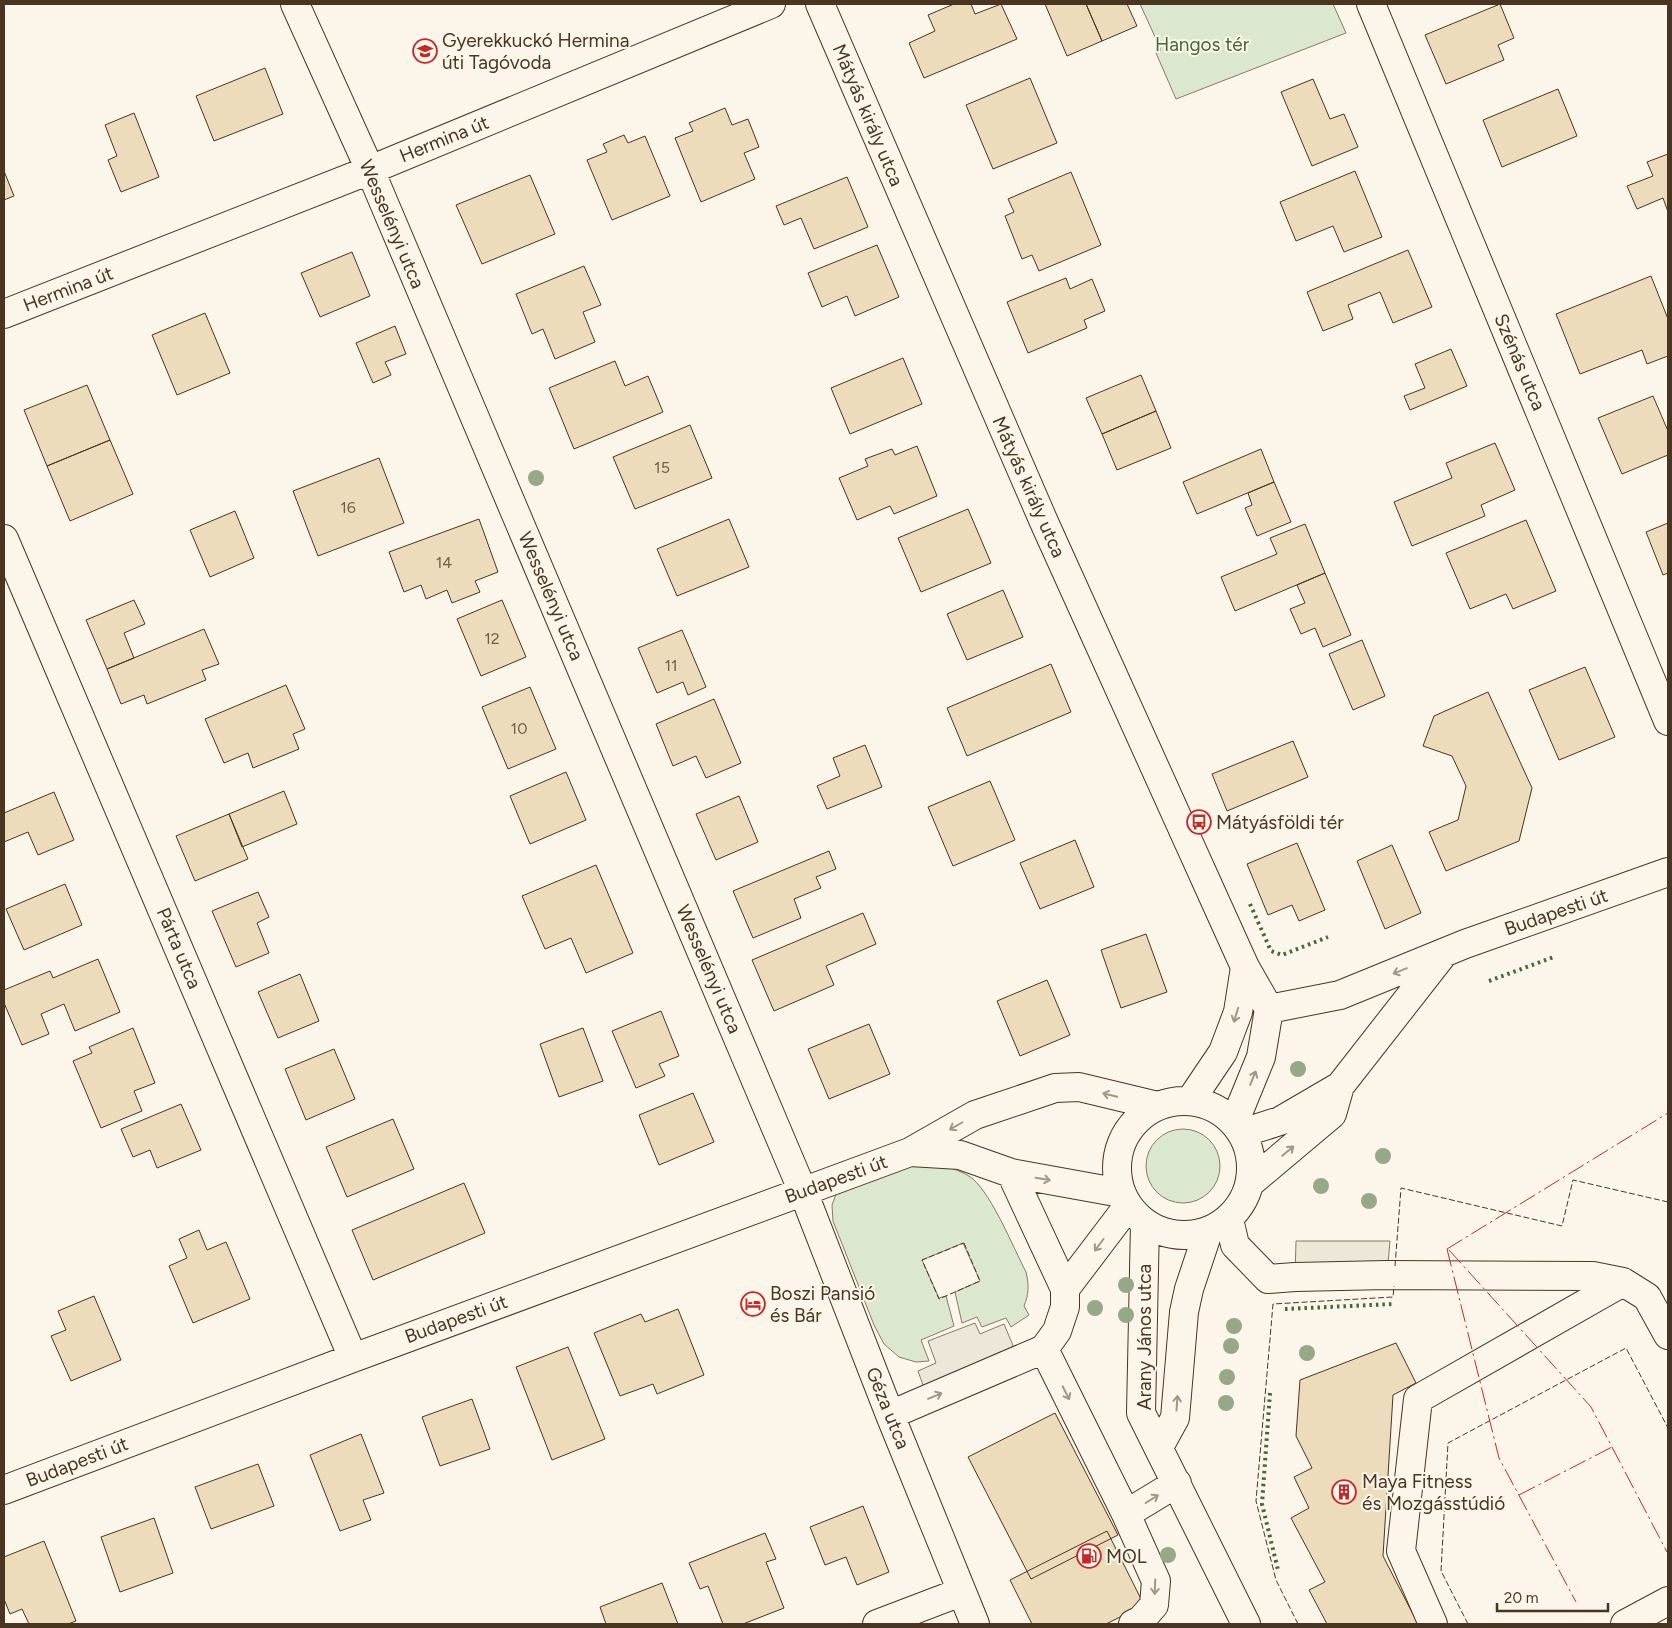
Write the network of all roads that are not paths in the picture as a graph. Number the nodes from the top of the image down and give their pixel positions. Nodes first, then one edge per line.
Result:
1 (295, 4) edge
2 (771, 4) edge
3 (820, 4) edge
4 (1371, 4) edge
5 (370, 170) junction
6 (4, 314) edge
7 (4, 539) edge
8 (1668, 720) edge
9 (1668, 872) edge
10 (1445, 952) junction
11 (1245, 967) junction
12 (1269, 1009) junction
13 (1340, 1086) junction
14 (1190, 1101) junction
15 (1158, 1106) junction
16 (1238, 1128) junction
17 (910, 1152) junction
18 (1011, 1173) junction
19 (1250, 1182) junction
20 (803, 1191) junction
21 (1132, 1208) junction
22 (1219, 1225) junction
23 (1622, 1282) junction
24 (1065, 1289) junction
25 (1668, 1335) edge
26 (1044, 1349) junction
27 (353, 1358) junction
28 (890, 1415) junction
29 (1159, 1447) junction
30 (1177, 1483) junction
31 (4, 1490) edge
32 (1126, 1514) junction
33 (961, 1592) junction
34 (1668, 1601) edge
35 (877, 1624) edge
36 (976, 1624) edge
37 (1134, 1624) edge
38 (1246, 1624) edge
39 (1433, 1624) edge
40 (1625, 1624) edge

1 - 5 street, Wesselényi utca
2 - 5 street, Hermina út
3 - 11 street, Mátyás király utca
4 - 8 street, Szénás utca
5 - 6 street, Hermina út
5 - 20 street, Wesselényi utca
7 - 27 street, Párta utca
9 - 10 street, Budapesti út
10 -> 12 street, Budapesti út
10 - 13 street
11 - 12 street, Mátyás király utca
11 -> 14 street
16 -> 12 street
13 - 16 street
19 -> 13 street
14 - 15 street
14 - 16 street
15 -> 17 street, Budapesti út
15 - 21 street
16 - 19 street
17 - 18 street, Budapesti út
17 - 20 street, Budapesti út
18 -> 21 street, Budapesti út
18 - 24 street
19 - 22 street
20 - 27 street, Budapesti út
20 - 28 street, Géza utca
21 - 22 street
21 -> 24 street
21 - 29 street, Arany János utca
22 - 23 street
29 -> 22 street, Arany János utca
23 - 25 street
23 - 39 street
24 - 26 street
28 -> 26 street
26 -> 32 street
27 - 31 street, Budapesti út
28 - 33 street, Géza utca
29 - 30 street, Arany János utca
32 -> 30 street
30 - 38 street, Arany János utca
32 -> 37 street
33 - 35 street
33 - 36 street, Géza utca
34 - 40 street

